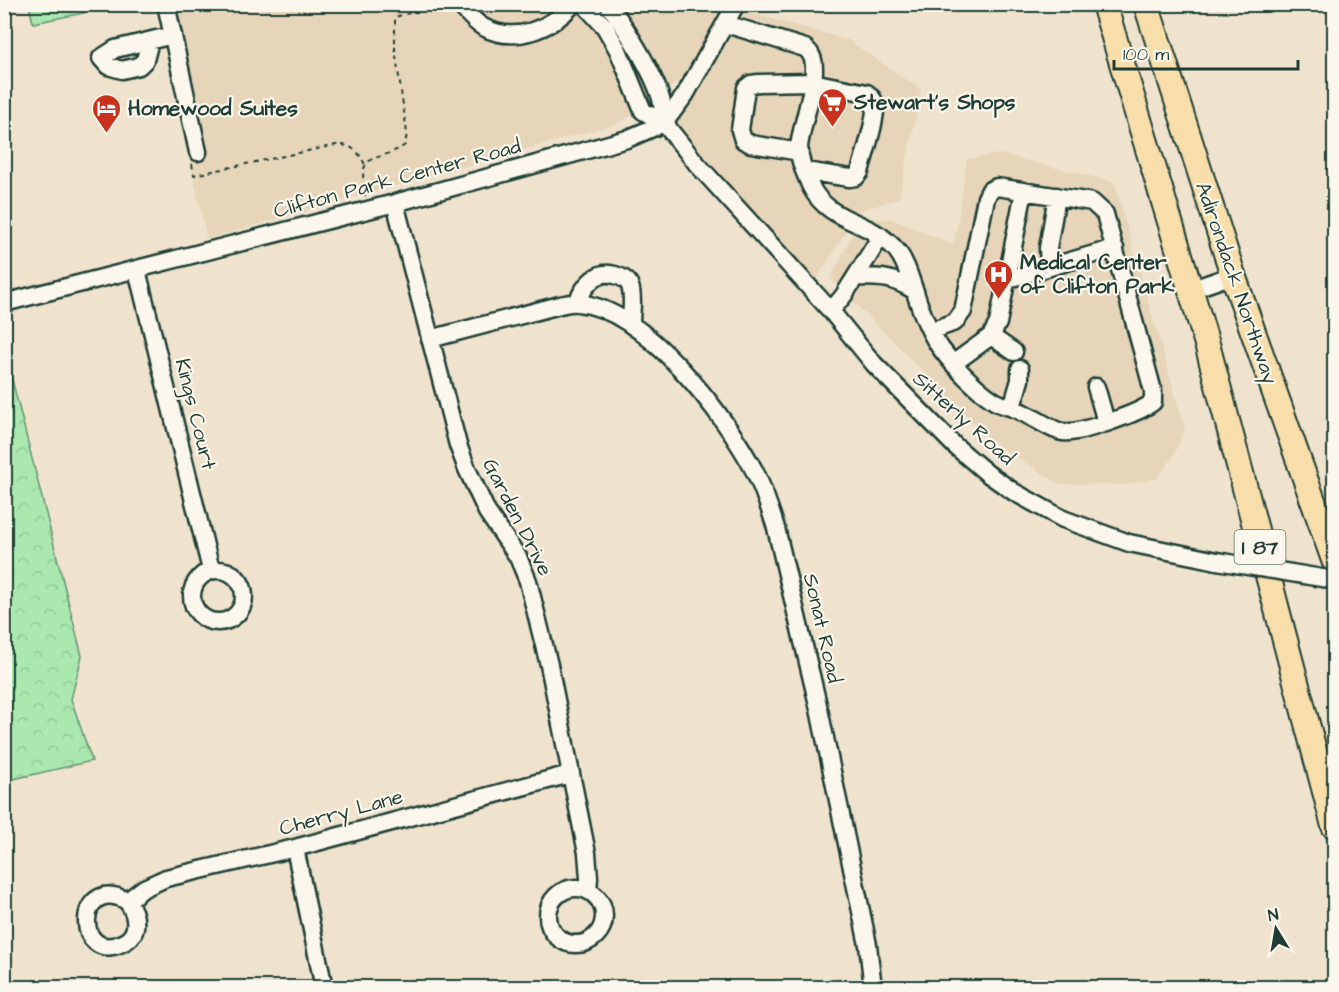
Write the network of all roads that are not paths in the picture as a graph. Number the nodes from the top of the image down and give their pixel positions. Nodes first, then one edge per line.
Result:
1 (166, 4) edge
2 (459, 4) edge
3 (573, 4) edge
4 (584, 4) edge
5 (608, 4) edge
6 (736, 4) edge
7 (1104, 4) edge
8 (1146, 4) edge
9 (726, 24) junction
10 (173, 35) junction
11 (101, 58) dead end
12 (812, 82) junction
13 (664, 123) junction
14 (800, 152) junction
15 (194, 153) road end
16 (805, 171) junction
17 (1024, 191) junction
18 (1057, 196) junction
19 (395, 203) junction
20 (881, 236) junction
21 (1115, 248) junction
22 (1049, 266) junction
23 (137, 270) junction
24 (1233, 275) junction
25 (856, 277) junction
26 (1005, 280) junction
27 (1190, 290) junction
28 (915, 291) junction
29 (577, 302) junction
30 (4, 303) edge
31 (831, 311) junction
32 (631, 324) junction
33 (931, 331) junction
34 (991, 336) junction
35 (430, 339) junction
36 (1014, 352) dead end
37 (954, 363) junction
38 (1020, 369) dead end
39 (1096, 387) dead end
40 (1012, 407) junction
41 (1106, 422) junction
42 (1335, 560) edge
43 (211, 570) dead end
44 (1335, 580) edge
45 (570, 774) junction
46 (1335, 826) edge
47 (295, 848) junction
48 (588, 890) dead end
49 (127, 901) dead end
50 (324, 987) edge
51 (873, 987) edge

1 - 10 street
2 - 3 street
4 - 13 street
5 - 13 street
6 - 9 street, Clifton Park Center Road
7 - 27 highway, Adirondack Northway / I 87
8 - 24 highway, Adirondack Northway
9 - 12 street
9 - 13 street, Clifton Park Center Road
10 - 11 street
10 - 15 street
12 - 14 street
12 - 14 street
12 - 16 street
13 - 19 street, Clifton Park Center Road
13 - 31 street, Sitterly Road
14 - 16 street
16 - 20 street
17 - 18 street
17 - 26 street
17 - 33 street
18 - 21 street
18 - 22 street
19 - 23 street, Clifton Park Center Road
19 - 35 street, Garden Drive
20 - 25 street
20 - 28 street
21 - 22 street
21 - 41 street
22 - 26 street
23 - 30 street, Clifton Park Center Road
23 - 43 street, Kings Court
24 - 27 street
24 - 42 highway, Adirondack Northway
25 - 28 street
25 - 31 street
26 - 34 street
27 - 46 highway, Adirondack Northway / I 87
28 - 33 street
29 - 32 street, Sonat Road
29 - 32 street
29 - 35 street, Sonat Road
31 - 44 street, Sitterly Road, bridge
32 - 51 street, Sonat Road
33 - 37 street
34 - 36 street
34 - 37 street
35 - 45 street, Garden Drive
37 - 40 street
38 - 40 street
39 - 41 street
40 - 41 street
45 - 47 street, Cherry Lane
45 - 48 street, Garden Drive
47 - 49 street, Cherry Lane
47 - 50 street

